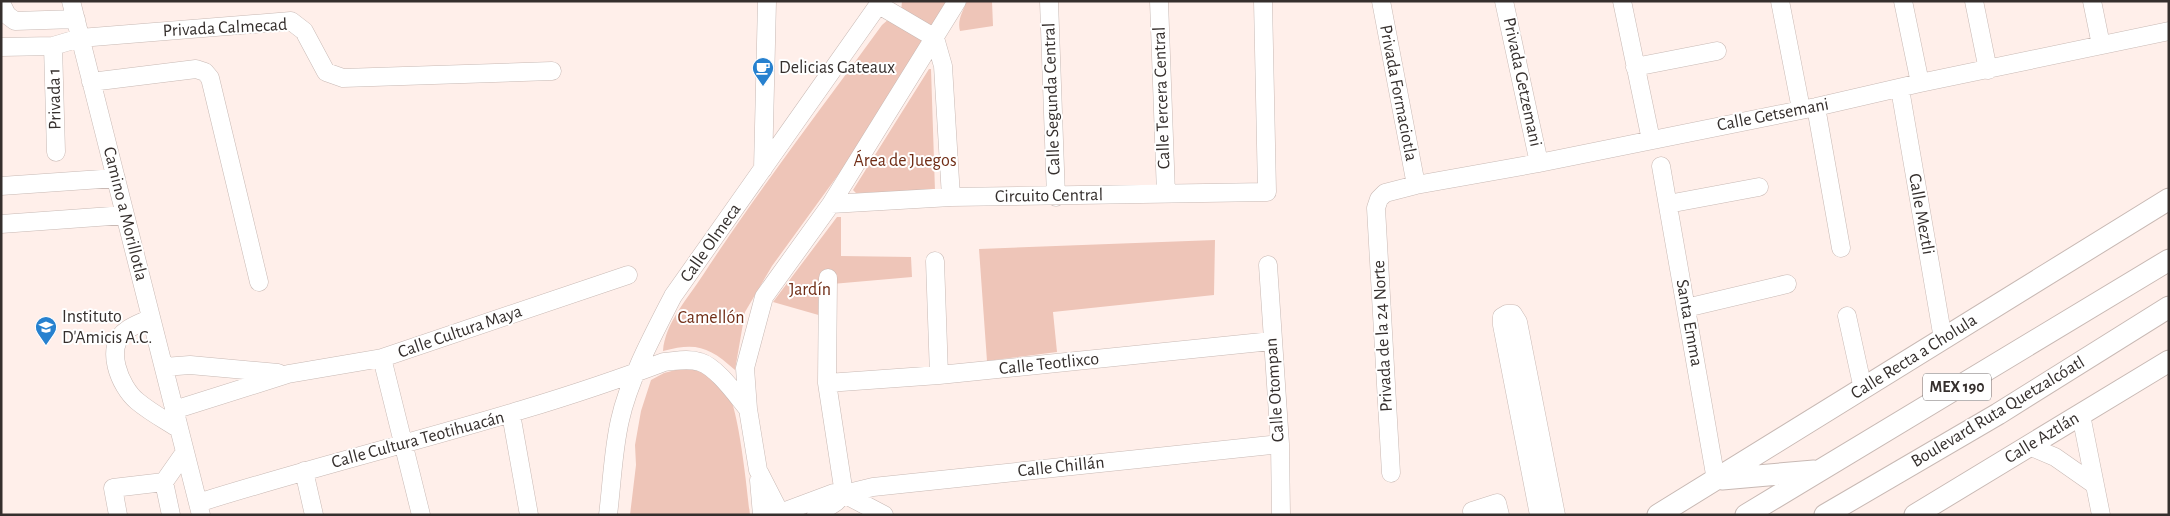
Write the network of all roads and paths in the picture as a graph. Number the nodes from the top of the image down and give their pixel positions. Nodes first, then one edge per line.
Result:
1 (71, 1) edge
2 (767, 1) edge
3 (957, 1) edge
4 (1049, 1) edge
5 (1158, 1) edge
6 (1263, 1) edge
7 (1381, 1) edge
8 (1504, 1) edge
9 (1622, 1) edge
10 (1780, 1) edge
11 (1903, 1) edge
12 (1974, 1) edge
13 (2092, 1) edge
14 (880, 3) edge
15 (1, 4) edge
16 (76, 19) junction
17 (2169, 31) edge
18 (80, 38) junction
19 (935, 38) junction
20 (2101, 45) junction
21 (54, 46) junction
22 (1, 47) edge
23 (1717, 51) dead end
24 (1635, 67) junction
25 (1988, 70) junction
26 (552, 71) dead end
27 (91, 82) junction
28 (1920, 82) junction
29 (1900, 88) junction
30 (1809, 108) junction
31 (1652, 140) junction
32 (56, 152) dead end
33 (1539, 163) junction
34 (1661, 166) dead end
35 (762, 169) junction
36 (116, 178) junction
37 (1416, 185) junction
38 (1, 186) edge
39 (1759, 187) dead end
40 (1166, 194) junction
41 (1056, 196) junction
42 (951, 197) junction
43 (1379, 198) joint
44 (2169, 199) edge
45 (831, 204) junction
46 (1668, 204) junction
47 (125, 215) junction
48 (1, 224) edge
49 (1840, 248) dead end
50 (935, 260) dead end
51 (2169, 260) edge
52 (1268, 265) dead end
53 (628, 275) dead end
54 (828, 278) dead end
55 (259, 282) dead end
56 (1786, 284) dead end
57 (2169, 307) edge
58 (1686, 308) junction
59 (1847, 316) dead end
60 (151, 318) junction
61 (1943, 339) junction
62 (1272, 341) junction
63 (382, 358) junction
64 (2169, 361) edge
65 (164, 367) junction
66 (636, 373) junction
67 (288, 374) junction
68 (939, 375) junction
69 (827, 383) junction
70 (1863, 389) junction
71 (748, 409) junction
72 (174, 410) junction
73 (510, 414) junction
74 (2081, 415) junction
75 (179, 429) junction
76 (402, 444) junction
77 (1280, 444) junction
78 (2029, 446) junction
79 (185, 452) junction
80 (758, 470) junction
81 (304, 471) junction
82 (1819, 471) junction
83 (1391, 473) dead end
84 (1716, 480) junction
85 (164, 482) junction
86 (2095, 485) junction
87 (844, 494) junction
88 (199, 509) edge
89 (1472, 510) dead end
90 (779, 514) edge
91 (118, 515) edge
92 (171, 515) edge
93 (314, 515) edge
94 (421, 515) edge
95 (529, 515) edge
96 (608, 515) edge
97 (762, 515) edge
98 (816, 515) edge
99 (884, 515) edge
100 (1281, 515) edge
101 (1500, 515) edge
102 (1539, 515) edge
103 (1556, 515) edge
104 (1658, 515) edge
105 (1746, 515) edge
106 (1825, 515) edge
107 (1915, 515) edge
108 (2102, 515) edge

1 - 16 street, Camino a Morillotla
2 - 35 street
3 - 19 street
4 - 41 street, Calle Segunda Central
5 - 40 street, Calle Tercera Central
6 - 40 street, Circuito Central
7 - 37 street, Privada Formaciotla
8 - 33 street, Privada Getzemani
9 - 24 street
10 - 30 street
11 - 28 street
12 - 25 street
13 - 20 street
14 - 19 street
14 - 35 street, Calle Olmeca
15 - 16 street
16 - 18 street, Camino a Morillotla
17 - 20 street, Calle Getsemani
18 - 21 street, Privada Calmecad
18 - 26 street, Privada Calmecad
18 - 27 street, Camino a Morillotla
19 - 42 street
19 - 45 street
20 - 25 street, Calle Getsemani
21 - 22 street, Privada Calmecad
21 - 32 street, Privada 1
23 - 24 street
24 - 31 street
25 - 28 street, Calle Getsemani
27 - 36 street, Camino a Morillotla
27 - 55 street
28 - 29 street, Calle Getsemani
29 - 30 street, Calle Getsemani
29 - 61 street, Calle Meztli
30 - 31 street, Calle Getsemani
30 - 49 street
31 - 33 street, Calle Getsemani
33 - 37 street, Calle Getsemani
34 - 46 street, Santa Emma
35 - 66 street, Calle Olmeca
36 - 38 street
36 - 47 street, Camino a Morillotla
37 - 43 street, Calle Getsemani
39 - 46 street
40 - 41 street, Circuito Central
41 - 42 street, Circuito Central
42 - 45 street, Circuito Central
43 - 83 street, Privada de la 24 Norte
44 - 61 main road, Calle Recta a Cholula
45 - 71 street
46 - 58 street, Santa Emma
47 - 48 street
47 - 60 street, Camino a Morillotla
50 - 68 street
51 - 82 main road, MEX 190
52 - 62 street, Calle Otompan
53 - 63 street, Calle Cultura Maya
54 - 69 street
56 - 58 street
57 - 106 main road, Boulevard Ruta Quetzalcóatl / MEX 190
58 - 84 street, Santa Emma
59 - 70 street
60 - 65 street, Camino a Morillotla
60 - 75 street
61 - 70 main road, Calle Recta a Cholula
62 - 68 street, Calle Teotlixco
62 - 77 street, Calle Otompan
63 - 67 street, Calle Cultura Maya
63 - 76 street
64 - 74 main road, Calle Aztlán
65 - 67 street, Calle Cultura Maya
65 - 72 street, Camino a Morillotla
66 - 71 street, Calle Cultura Teotihuacán
66 - 73 street, Calle Cultura Teotihuacán
66 - 96 street, Calle Olmeca
67 - 72 street, Calle Cultura Maya
68 - 69 street, Calle Teotlixco
69 - 87 street
70 - 84 main road, Calle Recta a Cholula
71 - 80 street
72 - 75 street, Camino a Morillotla
73 - 76 street, Calle Cultura Teotihuacán
73 - 95 street
74 - 78 main road, Calle Aztlán
74 - 86 street
75 - 79 street, Camino a Morillotla
76 - 81 street, Calle Cultura Teotihuacán
76 - 94 street
77 - 87 street, Calle Chillán
77 - 100 street, Calle Otompan
78 - 86 street
78 - 107 main road, Calle Aztlán
79 - 85 street
79 - 88 street, Camino a Morillotla
80 - 90 street
80 - 97 street
81 - 88 street, Calle Cultura Teotihuacán
81 - 93 street
82 - 84 main road
82 - 105 main road, MEX 190
84 - 104 main road, Calle Recta a Cholula
85 - 91 street
85 - 92 street
86 - 108 street
87 - 90 street, Calle Chillán
87 - 98 street, Calle Chillán
87 - 99 street
89 - 101 street
102 - 103 street

